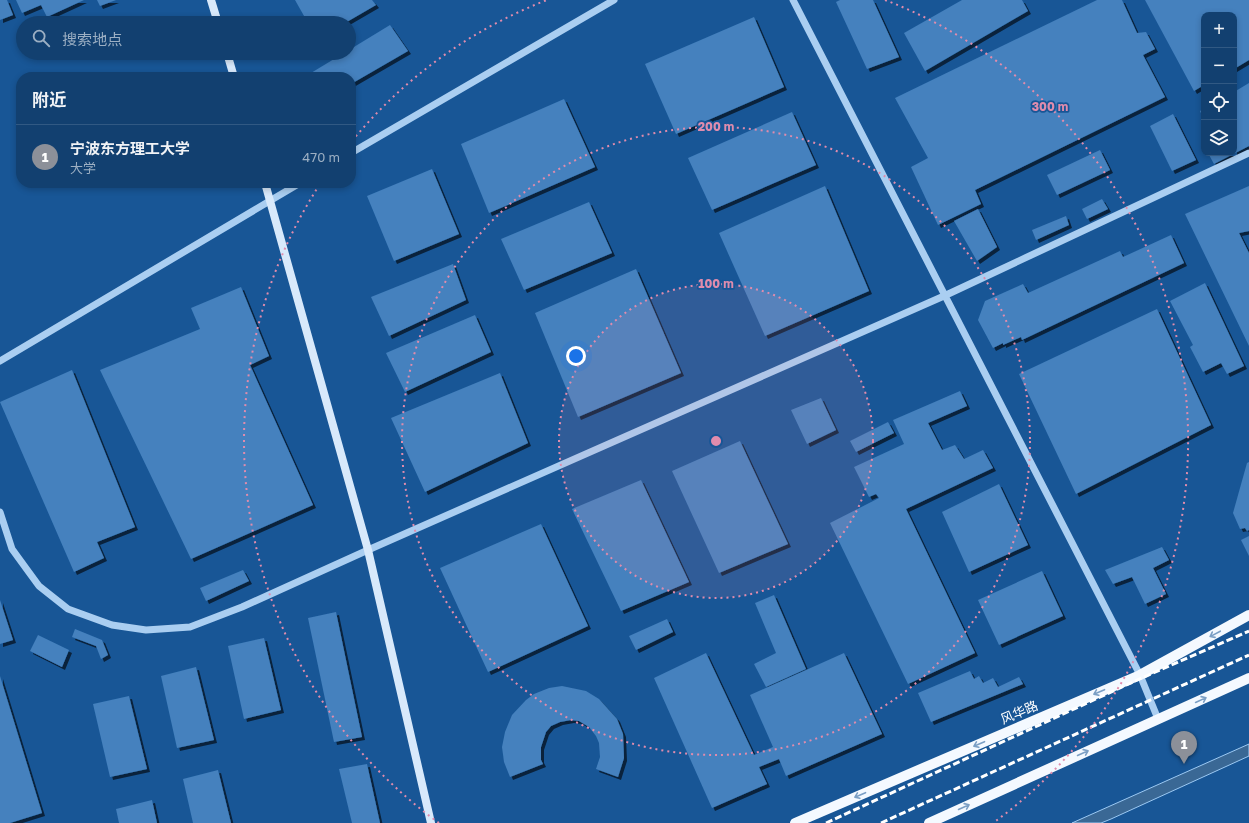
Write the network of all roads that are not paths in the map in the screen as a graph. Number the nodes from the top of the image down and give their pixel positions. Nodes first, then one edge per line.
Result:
1 (211, 0) edge
2 (614, 0) edge
3 (793, 0) edge
4 (216, 16) edge
5 (229, 60) edge
6 (233, 72) edge
7 (356, 150) edge
8 (1249, 153) edge
9 (266, 188) edge
10 (291, 188) edge
11 (270, 200) junction
12 (944, 296) junction
13 (0, 361) edge
14 (0, 512) edge
15 (368, 550) junction
16 (1249, 615) edge
17 (1140, 675) junction
18 (1249, 678) edge
19 (1158, 719) junction
20 (431, 823) edge
21 (794, 823) edge
22 (929, 823) edge

1 - 4 main road
2 - 7 street
3 - 12 street
5 - 6 main road
8 - 12 street
9 - 11 main road
10 - 11 street
11 - 13 street
11 - 15 main road
12 - 15 street
12 - 17 street
14 - 15 street
15 - 20 main road
16 -> 17 main road, 风华路
17 - 19 street
17 -> 21 main road, 风华路
19 -> 18 main road
22 -> 19 main road

